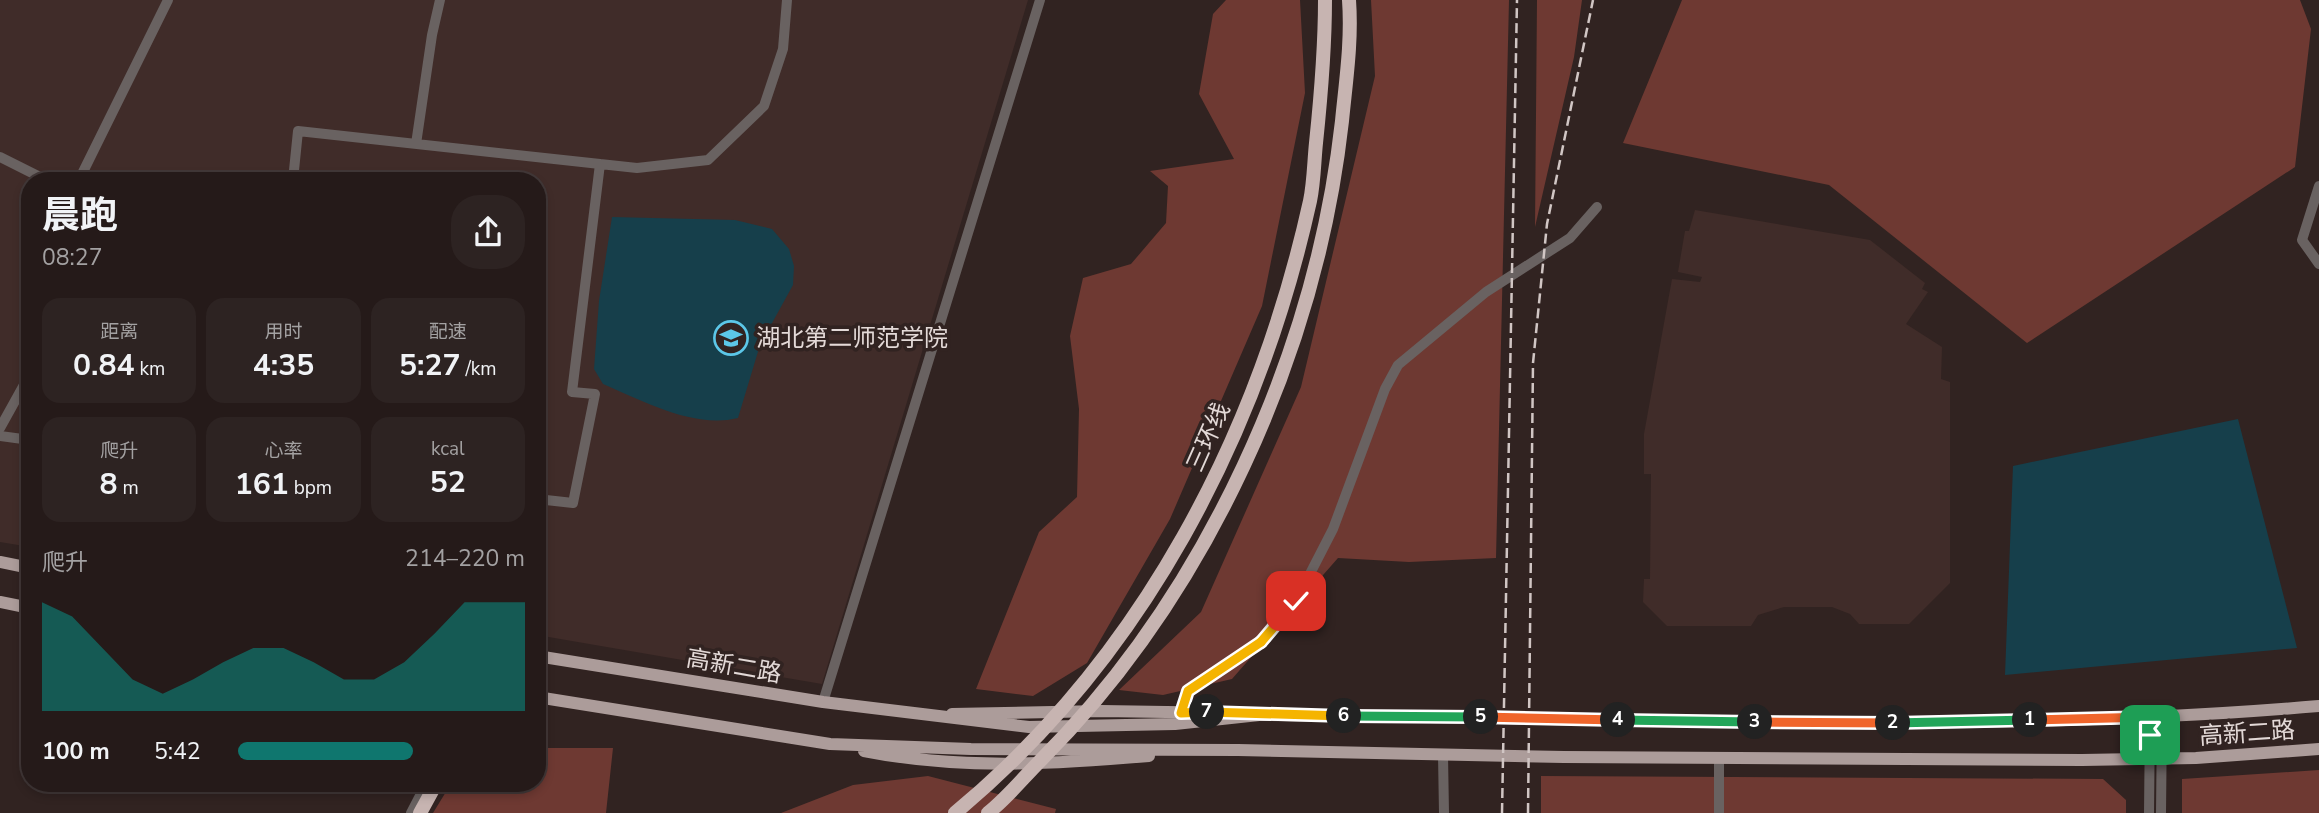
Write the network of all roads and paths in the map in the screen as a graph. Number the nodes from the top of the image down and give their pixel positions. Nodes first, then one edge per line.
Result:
1 (168, 0) edge
2 (440, 0) edge
3 (787, 0) edge
4 (1040, 0) edge
5 (1319, 0) edge
6 (1325, 0) edge
7 (1349, 0) edge
8 (1325, 44) junction
9 (416, 144) junction
10 (0, 157) edge
11 (600, 164) junction
12 (30, 172) edge
13 (83, 172) edge
14 (294, 172) edge
15 (2319, 186) edge
16 (1597, 207) dead end
17 (2319, 264) edge
18 (21, 390) edge
19 (0, 428) edge
20 (0, 436) edge
21 (21, 439) edge
22 (546, 500) edge
23 (0, 562) edge
24 (21, 566) edge
25 (0, 602) edge
26 (21, 606) edge
27 (546, 657) edge
28 (546, 698) edge
29 (823, 702) junction
30 (2319, 706) edge
31 (1181, 713) junction
32 (924, 715) junction
33 (1259, 715) junction
34 (2156, 717) junction
35 (2319, 749) edge
36 (1443, 755) junction
37 (1719, 757) junction
38 (2155, 759) junction
39 (422, 792) edge
40 (432, 792) edge
41 (990, 811) edge
42 (411, 813) edge
43 (420, 813) edge
44 (955, 813) edge
45 (1444, 813) edge
46 (1719, 813) edge
47 (2149, 813) edge
48 (2161, 813) edge

1 - 13 street
2 - 9 street
3 - 11 street
4 - 29 street
5 - 8 highway
6 - 8 highway, 三环线
7 - 41 highway, 三环线
8 - 44 highway, 三环线
9 - 11 street
9 - 14 street
10 - 12 street
11 - 22 street
15 - 17 street
16 - 31 street
18 - 19 street
20 - 21 street
23 - 24 main road
25 - 26 main road
27 - 29 main road, 高新二路
28 - 36 main road, 高新二路
29 - 32 main road, 高新二路
30 - 34 main road, 高新二路
31 - 32 main road, 高新二路
31 - 33 main road, 高新二路
32 - 33 main road, 高新二路
33 - 34 main road, 高新二路
34 - 38 street
35 - 38 main road, 高新二路
36 - 37 main road, 高新二路
36 - 45 street
37 - 38 main road, 高新二路
37 - 46 street
38 - 47 street
38 - 48 street
39 - 42 street
40 - 43 highway

